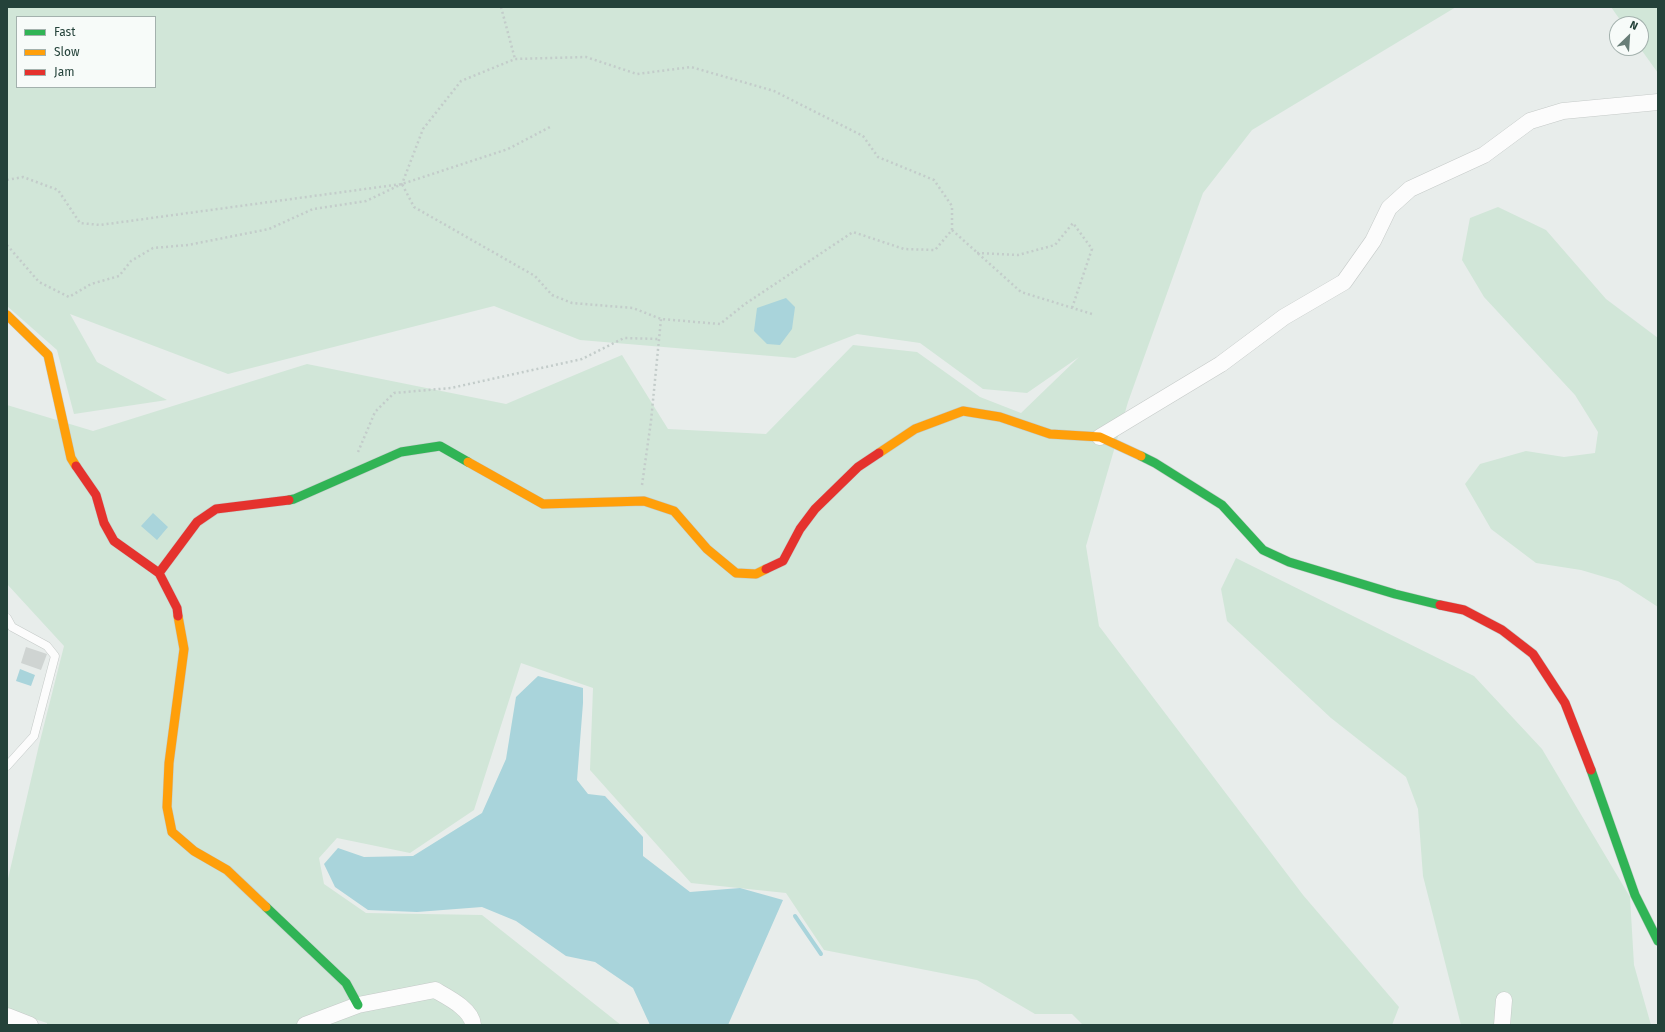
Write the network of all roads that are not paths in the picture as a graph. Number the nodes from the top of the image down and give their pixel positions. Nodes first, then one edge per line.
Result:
1 (1658, 102) edge
2 (7, 315) edge
3 (1100, 437) junction
4 (159, 573) junction
5 (7, 618) edge
6 (7, 766) edge
7 (1658, 941) edge
8 (1504, 1000) dead end
9 (358, 1005) junction
10 (7, 1016) edge
11 (30, 1025) edge
12 (304, 1025) edge
13 (474, 1025) edge
14 (1502, 1025) edge

1 - 3 street
2 - 4 street
3 - 4 street
3 - 7 street
4 - 9 street
5 - 6 lane
8 - 14 street
9 - 12 street
9 - 13 street
10 - 11 street

